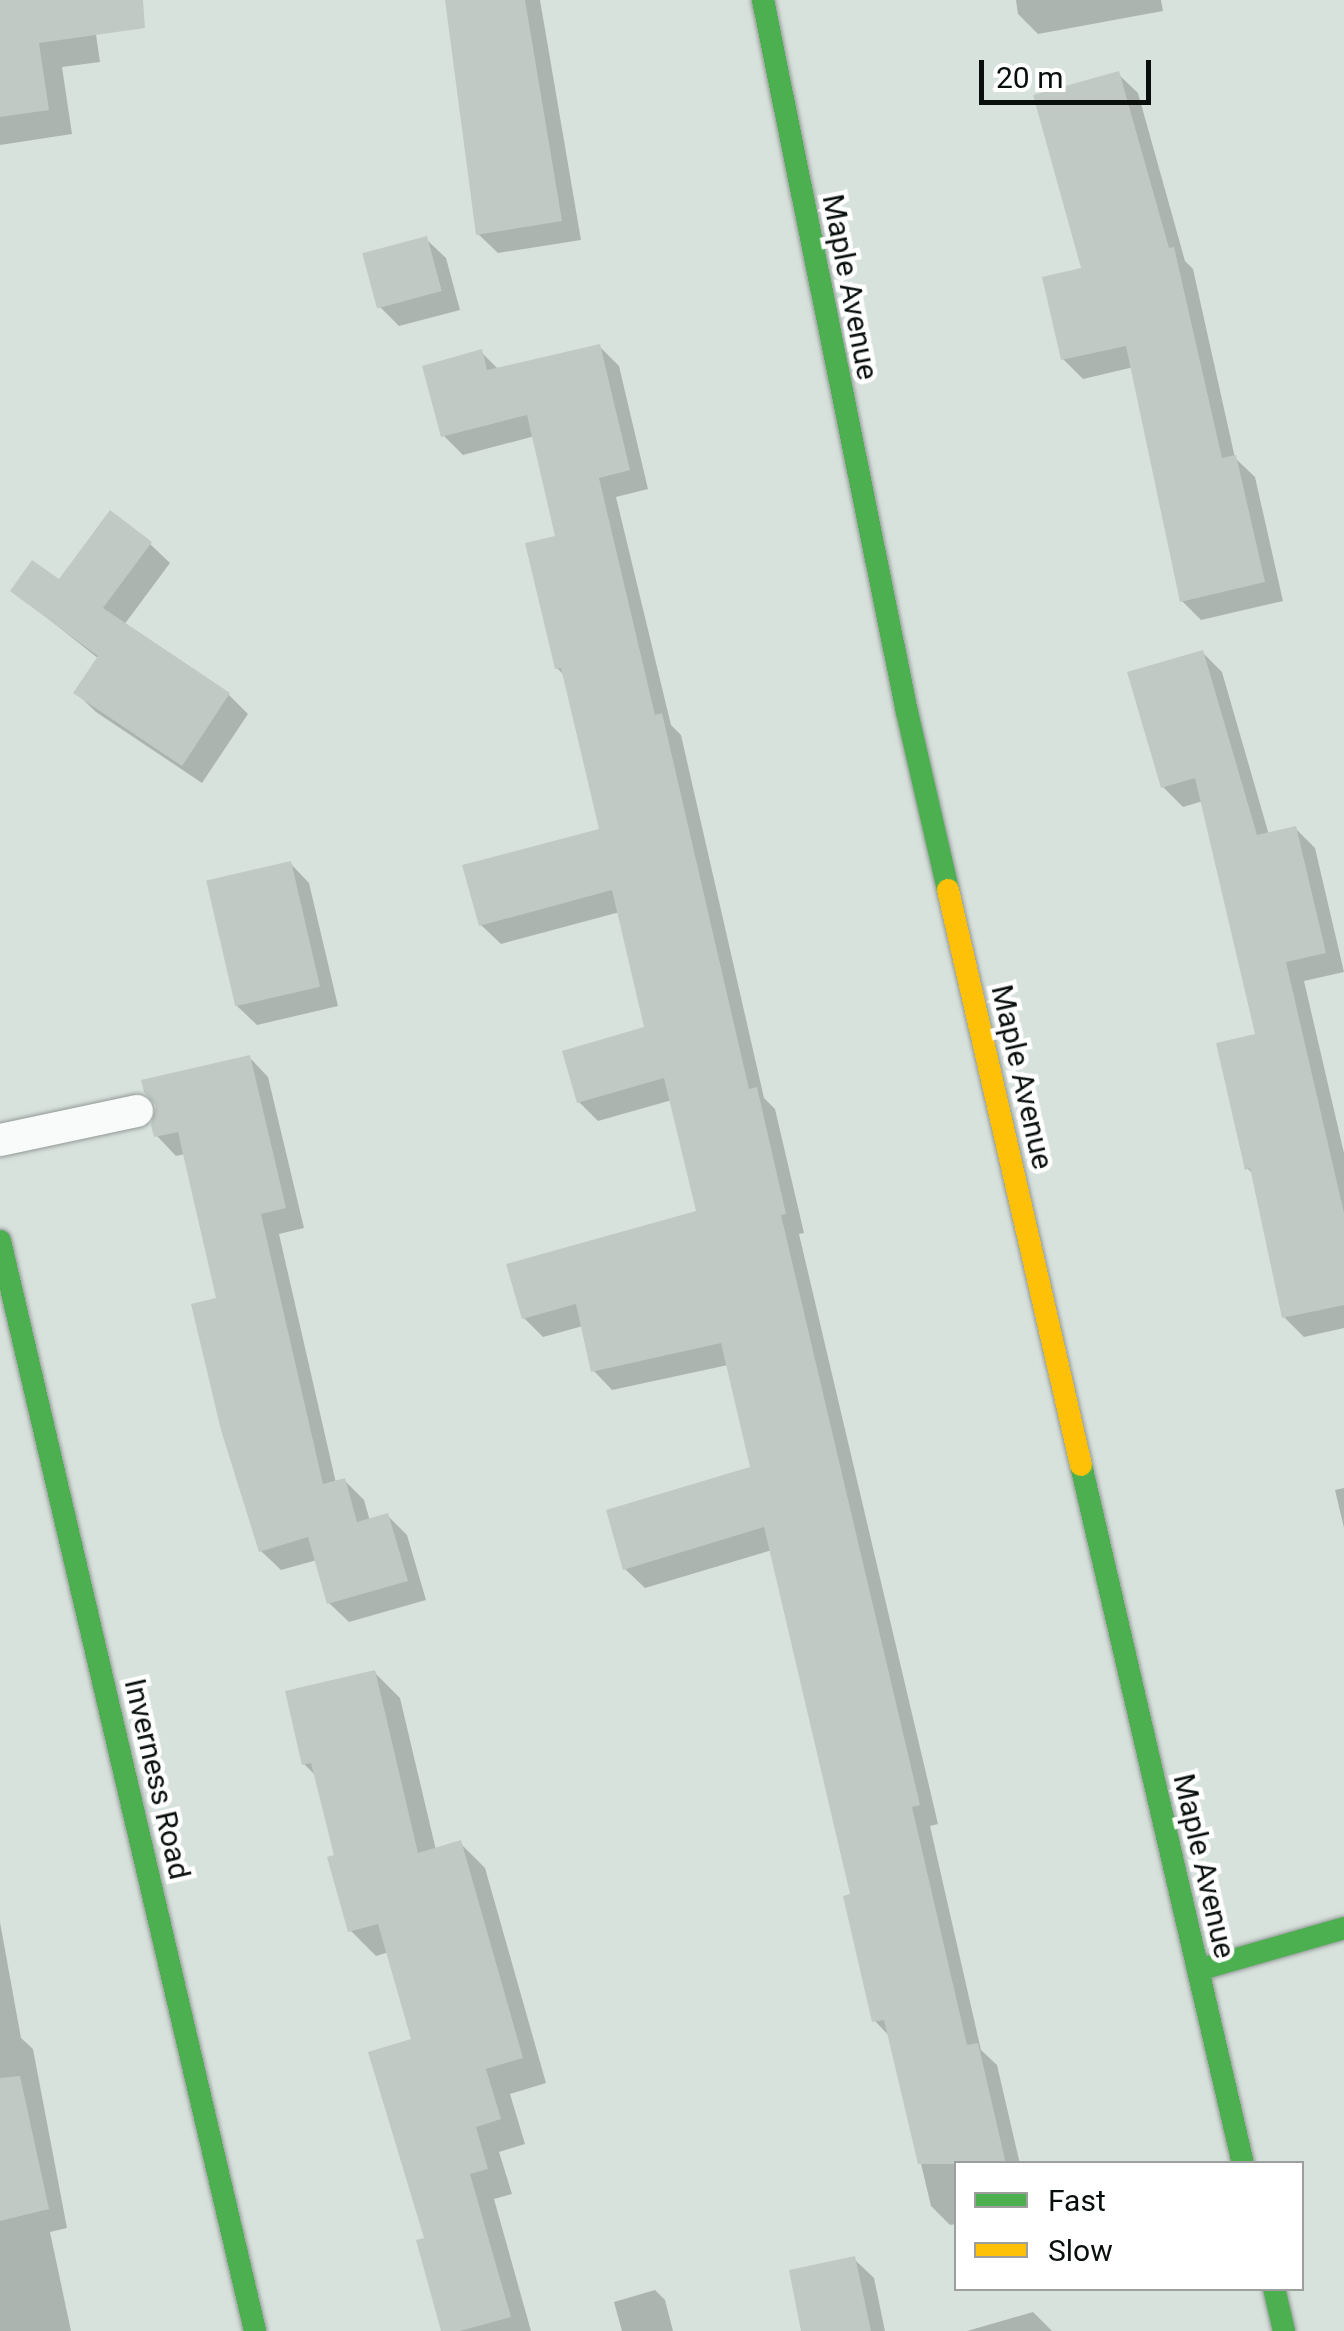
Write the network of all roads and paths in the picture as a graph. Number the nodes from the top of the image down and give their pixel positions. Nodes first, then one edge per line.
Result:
1 (763, 0) edge
2 (137, 1112) dead end
3 (0, 1140) edge
4 (0, 1241) edge
5 (1344, 1928) edge
6 (1198, 1970) junction
7 (1243, 2161) edge
8 (1275, 2291) edge
9 (255, 2331) edge
10 (1284, 2331) edge

1 - 6 main road, Maple Avenue
2 - 3 lane
4 - 9 main road, Inverness Road
5 - 6 main road
6 - 7 main road, Maple Avenue
8 - 10 main road

